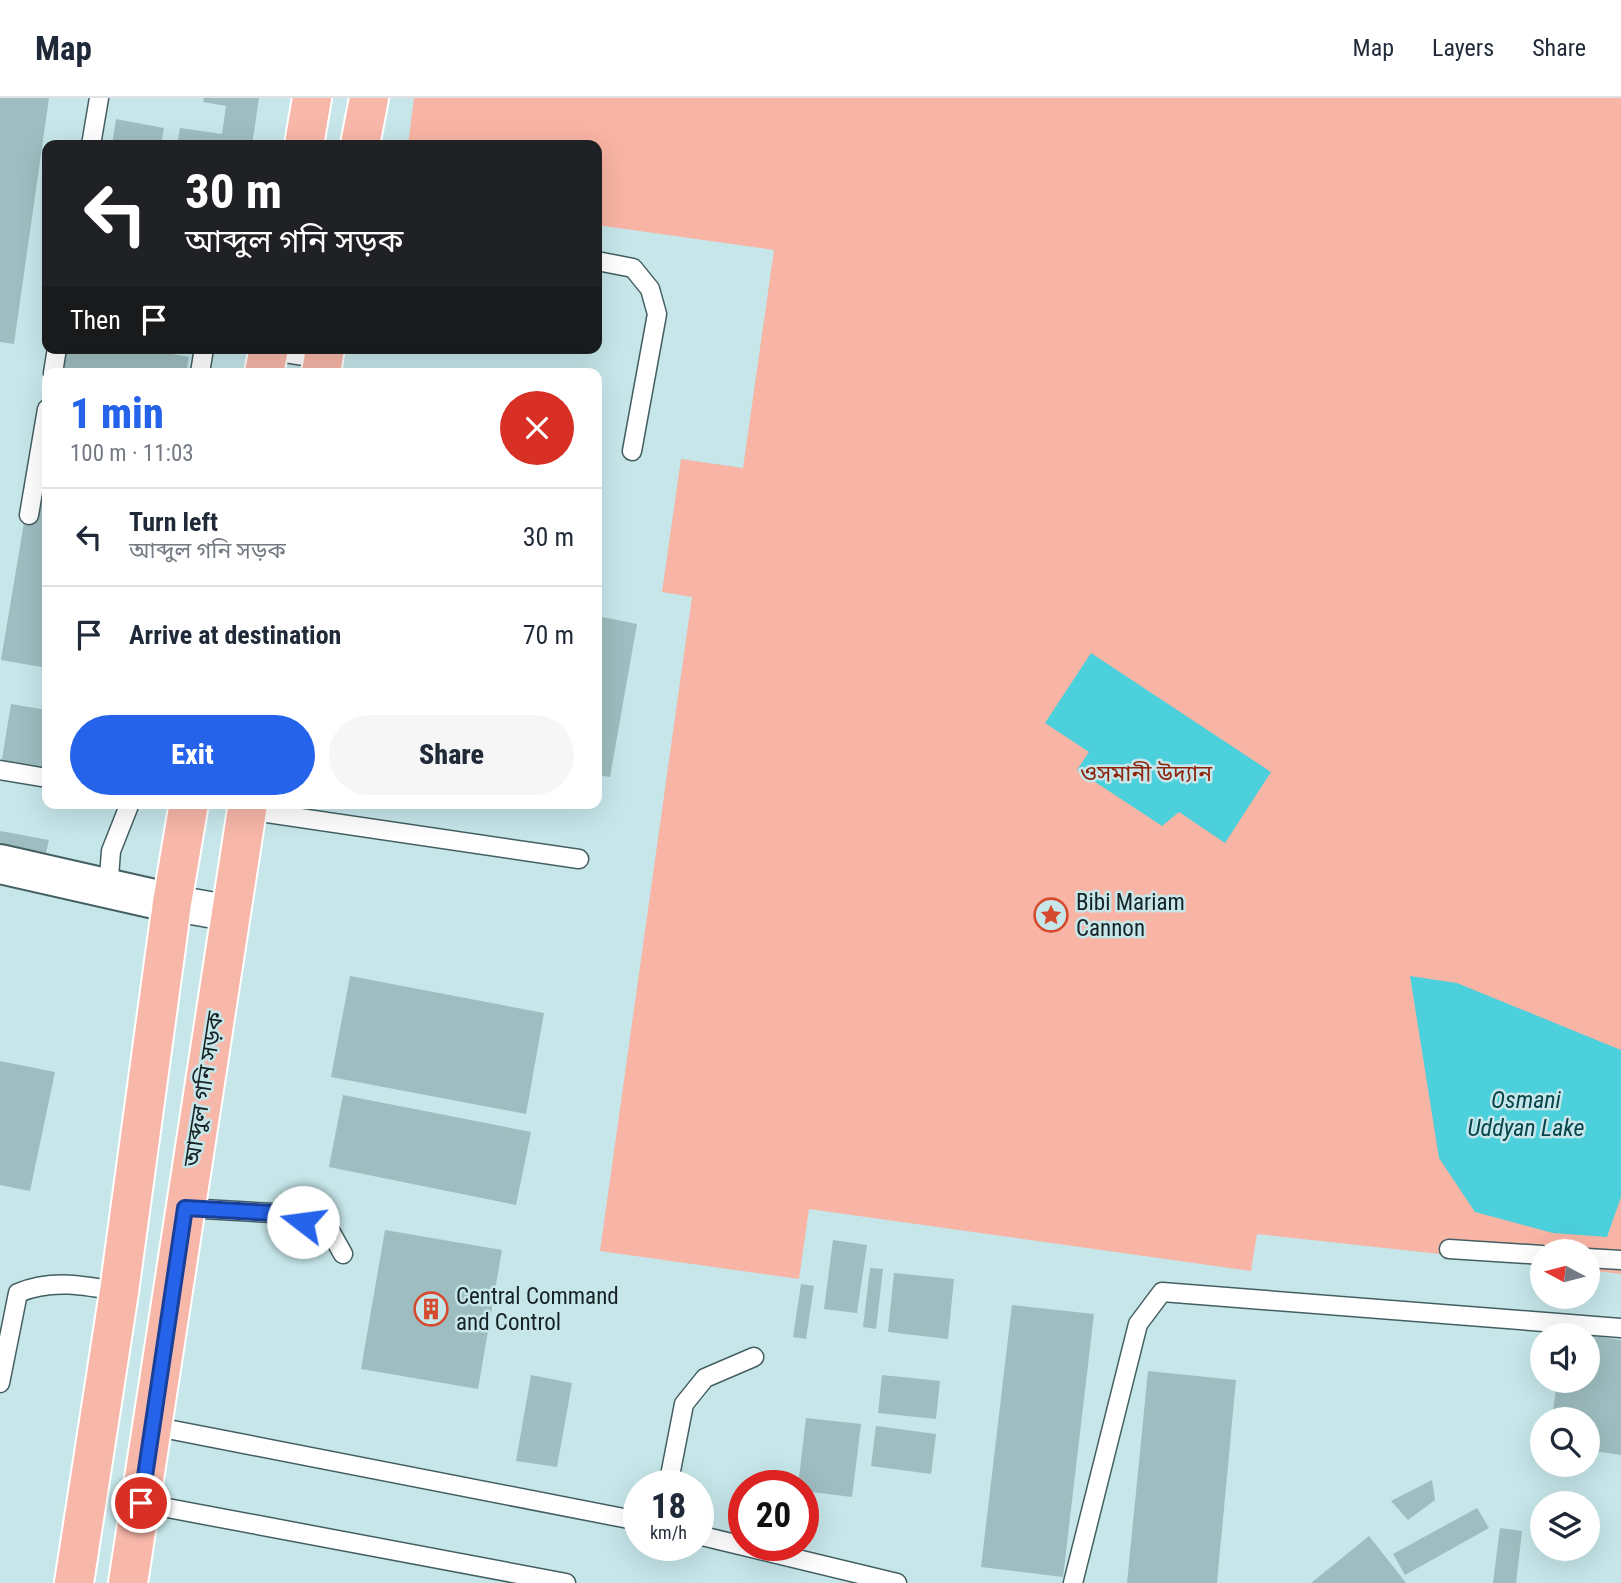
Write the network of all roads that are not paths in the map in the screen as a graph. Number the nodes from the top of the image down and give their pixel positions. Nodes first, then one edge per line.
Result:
1 (99, 98) edge
2 (312, 98) edge
3 (369, 98) edge
4 (92, 140) edge
5 (308, 140) edge
6 (361, 140) edge
7 (602, 262) edge
8 (264, 355) edge
9 (323, 360) edge
10 (42, 440) edge
11 (632, 451) dead end
12 (30, 515) dead end
13 (0, 770) edge
14 (42, 777) edge
15 (128, 809) edge
16 (188, 809) edge
17 (247, 809) edge
18 (260, 809) edge
19 (579, 859) dead end
20 (0, 864) edge
21 (108, 890) junction
22 (172, 903) junction
23 (229, 913) junction
24 (185, 1208) junction
25 (1449, 1249) dead end
26 (343, 1254) dead end
27 (1530, 1254) edge
28 (1600, 1259) edge
29 (1621, 1260) edge
30 (119, 1292) junction
31 (1621, 1328) edge
32 (754, 1357) dead end
33 (0, 1383) edge
34 (152, 1426) junction
35 (671, 1470) edge
36 (141, 1503) junction
37 (623, 1518) edge
38 (714, 1539) edge
39 (74, 1583) edge
40 (128, 1583) edge
41 (566, 1583) edge
42 (897, 1583) edge
43 (1073, 1583) edge

1 - 4 lane
2 - 5 main road
3 - 6 main road
7 - 11 lane
8 - 9 lane
10 - 12 lane
13 - 14 lane
15 - 21 lane
16 - 22 main road
17 - 23 main road, আব্দুল গনি সড়ক
18 - 19 lane
20 - 21 street
21 - 22 street
22 - 23 street
22 - 30 main road
23 - 24 main road, আব্দুল গনি সড়ক
24 - 26 lane
24 - 34 main road, আব্দুল গনি সড়ক
25 - 27 lane
28 - 29 lane
30 - 33 lane
30 - 39 main road
31 - 43 lane
32 - 35 lane
34 - 36 main road, আব্দুল গনি সড়ক
34 - 37 lane
36 - 40 main road, আব্দুল গনি সড়ক
36 - 41 lane
38 - 42 lane

